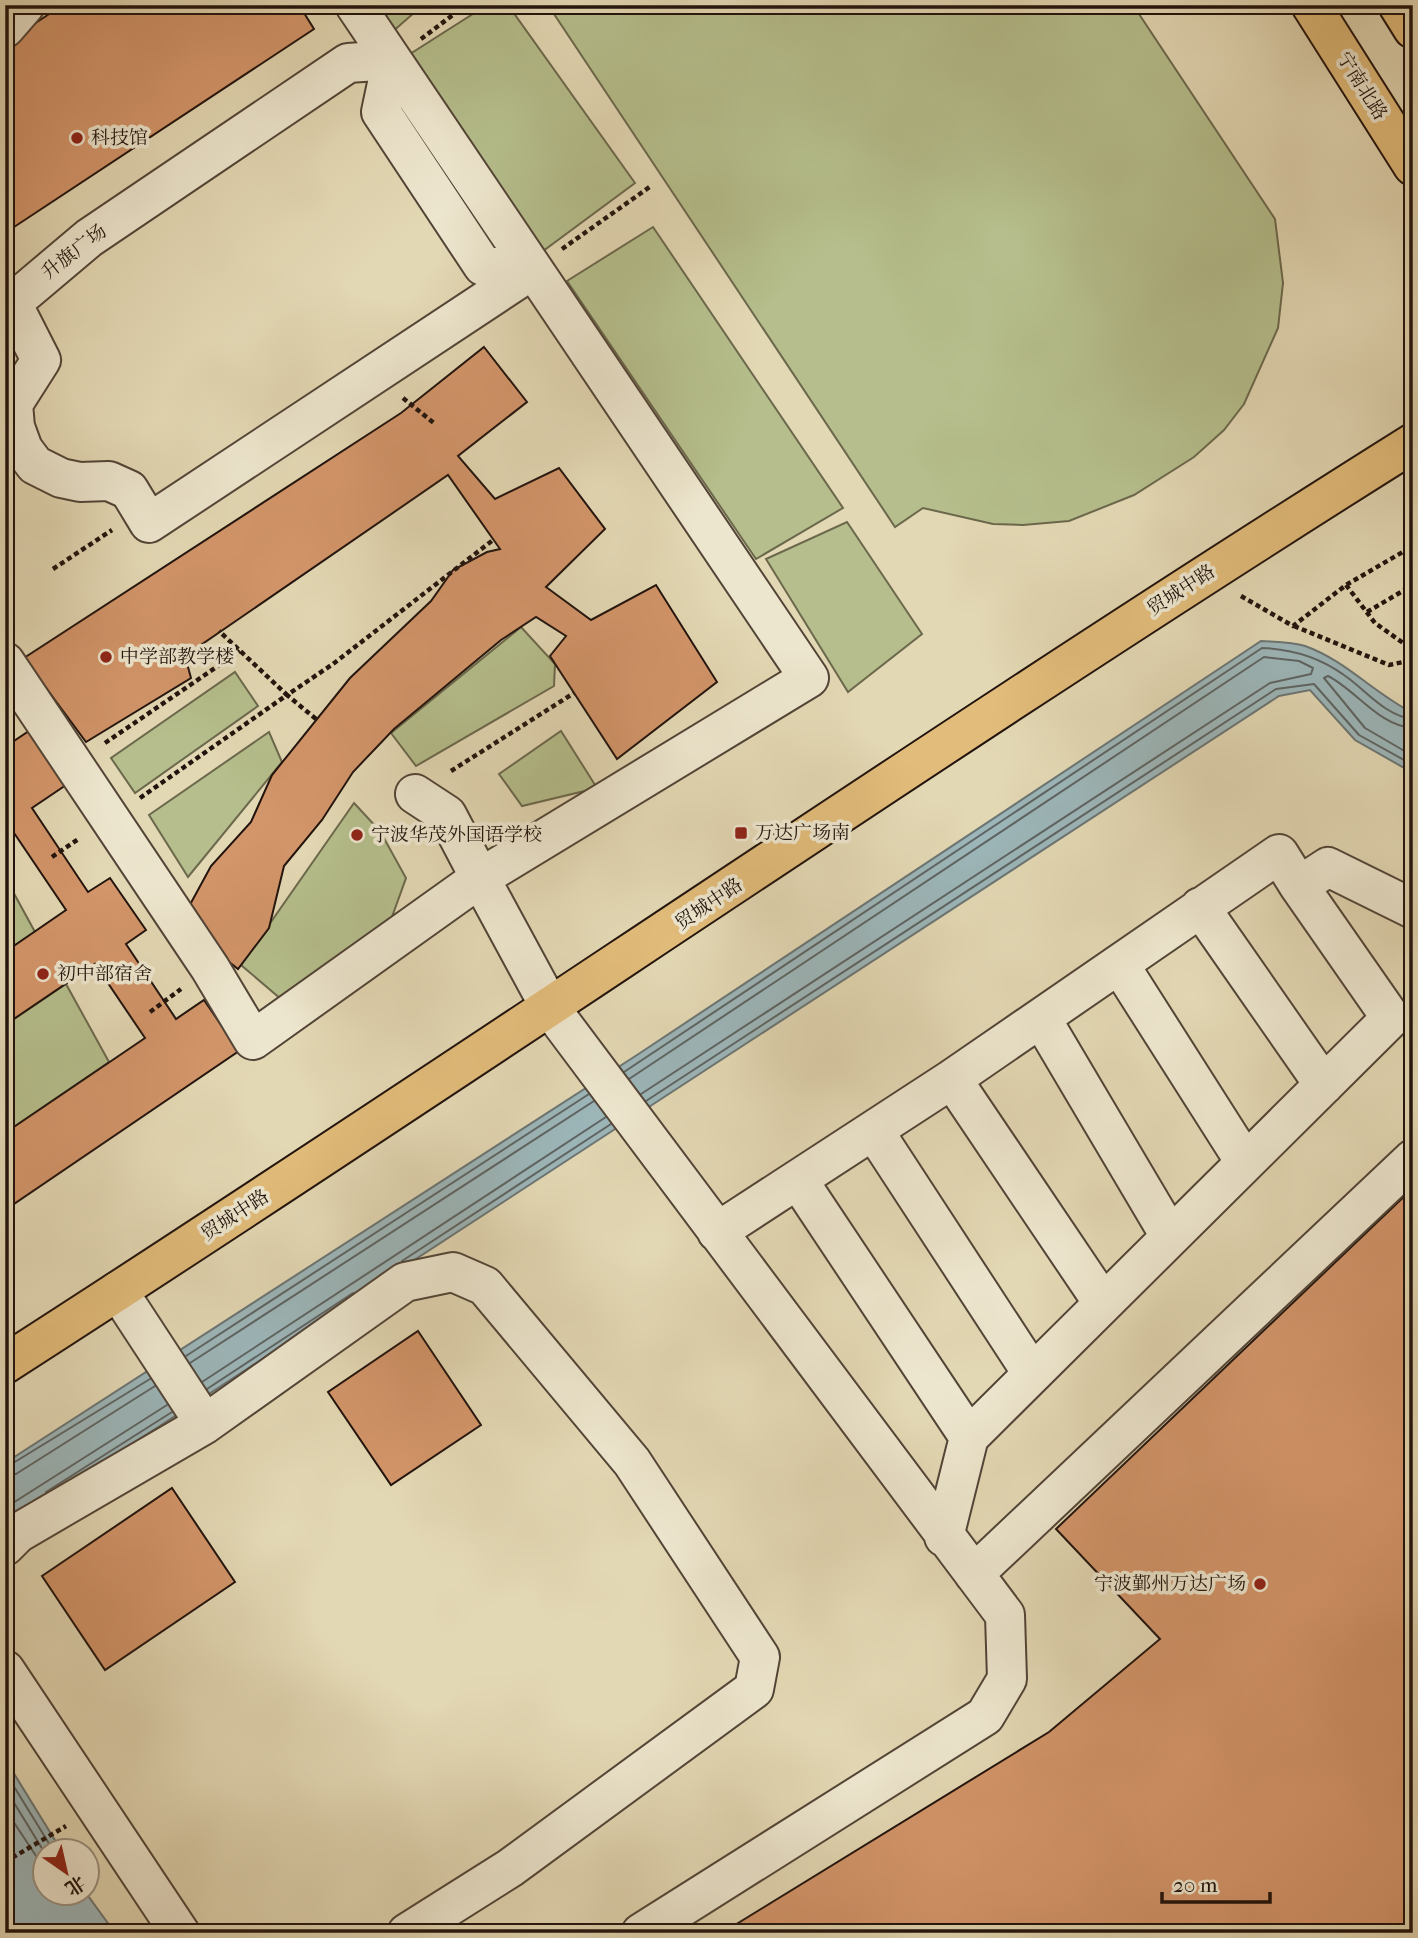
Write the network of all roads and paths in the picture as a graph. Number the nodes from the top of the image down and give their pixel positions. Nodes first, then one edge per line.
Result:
1 (25, 5) edge
2 (355, 5) edge
3 (466, 5) edge
4 (1311, 5) edge
5 (1398, 5) edge
6 (5, 28) edge
7 (1413, 29) edge
8 (392, 60) junction
9 (1413, 166) edge
10 (651, 186) dead end
11 (532, 270) junction
12 (1413, 443) edge
13 (142, 511) junction
14 (493, 540) dead end
15 (1413, 546) edge
16 (53, 569) dead end
17 (1203, 575) junction
18 (1346, 585) junction
19 (1413, 585) edge
20 (1367, 612) junction
21 (1293, 626) junction
22 (219, 631) dead end
23 (1413, 650) edge
24 (240, 651) junction
25 (1413, 660) edge
26 (5, 662) edge
27 (574, 693) dead end
28 (287, 695) junction
29 (316, 719) dead end
30 (74, 764) junction
31 (415, 794) joint
32 (110, 818) junction
33 (480, 878) junction
34 (1299, 886) junction
35 (1200, 907) junction
36 (1413, 909) edge
37 (1119, 964) junction
38 (551, 1009) junction
39 (1041, 1018) junction
40 (952, 1079) junction
41 (1324, 1085) junction
42 (874, 1131) junction
43 (1413, 1159) edge
44 (1245, 1162) junction
45 (798, 1180) junction
46 (717, 1232) junction
47 (1170, 1236) junction
48 (118, 1291) junction
49 (1103, 1303) junction
50 (5, 1364) edge
51 (1032, 1373) junction
52 (205, 1424) junction
53 (969, 1437) junction
54 (944, 1537) junction
55 (5, 1546) edge
56 (974, 1574) junction
57 (5, 1670) edge
58 (74, 1821) dead end
59 (5, 1862) edge
60 (180, 1933) edge
61 (407, 1933) edge
62 (641, 1933) edge

1 - 6 street
2 - 8 street
3 - 8 path
4 - 9 main road, 宁南北路
5 - 7 main road
8 - 11 street
8 - 13 street, 升旗广场
10 - 11 path
11 - 13 street
11 - 33 street
12 - 17 main road, 贸城中路
13 - 16 path
14 - 28 path
15 - 18 path
17 - 21 path
17 - 38 main road, 贸城中路
18 - 20 path
18 - 21 path
19 - 20 path
20 - 23 path
21 - 25 path
22 - 24 path
24 - 28 path
24 - 30 path
26 - 30 street
27 - 31 path
28 - 29 path
28 - 32 path
30 - 32 street
31 - 33 street
32 - 33 street
33 - 38 street
34 - 35 street
34 - 36 street
34 - 41 street
35 - 37 street
35 - 41 street
37 - 39 street
37 - 44 street
38 - 46 street
38 - 48 main road, 贸城中路
39 - 40 street
39 - 47 street
40 - 42 street
40 - 49 street
41 - 44 street
42 - 45 street
42 - 51 street
43 - 56 street
44 - 47 street
45 - 46 street
45 - 53 street
46 - 54 street
47 - 49 street
48 - 50 main road, 贸城中路
48 - 52 street
49 - 51 street
51 - 53 street
52 - 55 street
52 - 61 street
53 - 54 street
54 - 56 street
56 - 62 street
57 - 60 street
58 - 59 path

